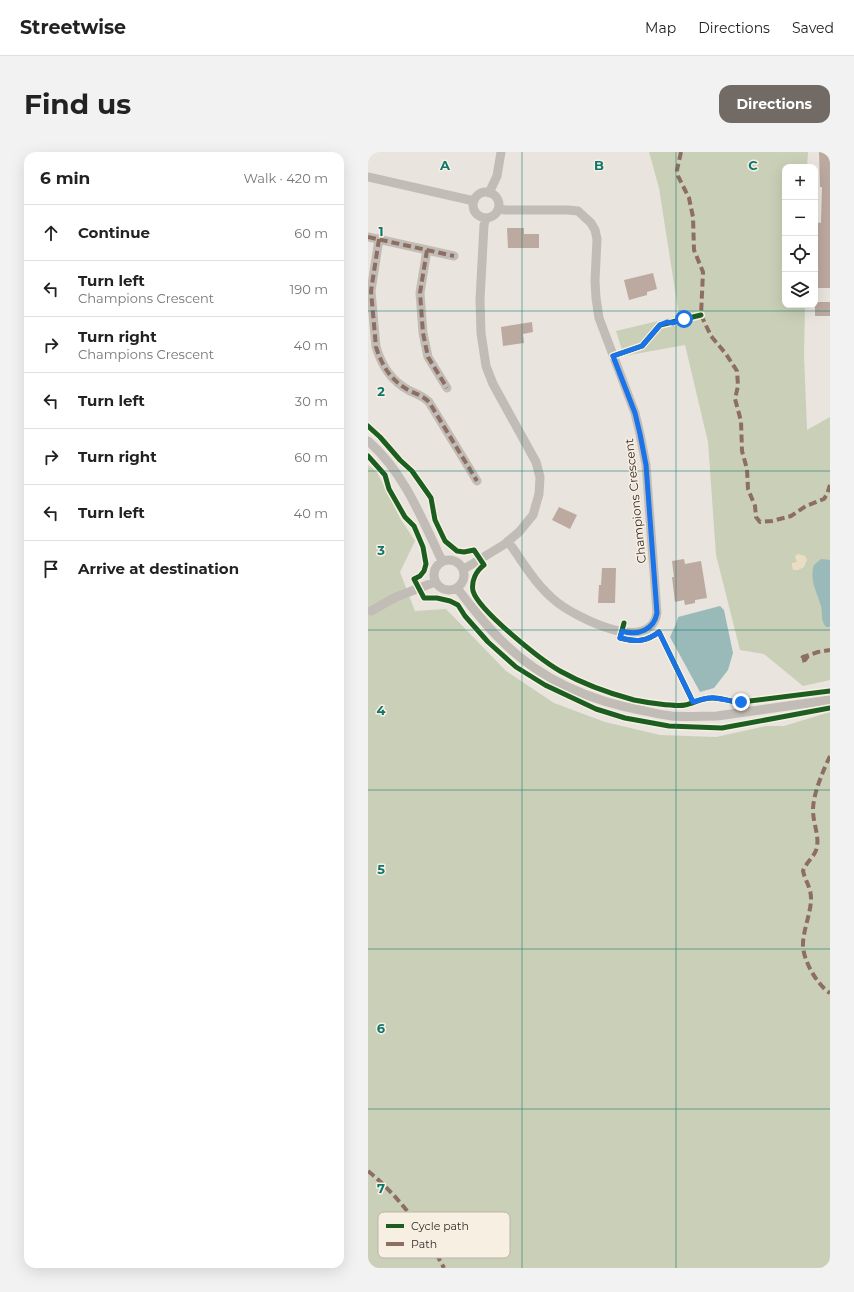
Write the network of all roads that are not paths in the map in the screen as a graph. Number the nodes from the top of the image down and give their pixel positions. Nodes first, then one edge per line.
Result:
1 (501, 152) edge
2 (368, 177) edge
3 (489, 193) junction
4 (474, 201) junction
5 (499, 209) junction
6 (486, 218) junction
7 (368, 237) edge
8 (379, 239) junction
9 (427, 250) junction
10 (454, 256) dead end
11 (372, 347) edge
12 (447, 388) dead end
13 (368, 441) edge
14 (477, 481) dead end
15 (508, 541) junction
16 (442, 561) junction
17 (464, 570) junction
18 (436, 582) junction
19 (457, 588) junction
20 (371, 611) dead end
21 (830, 700) edge

1 - 3 street
2 - 4 street
3 - 4 street
3 - 5 street
4 - 6 street
5 - 6 street
5 - 15 street, Champions Crescent
6 - 15 street
7 - 8 street
8 - 9 street
8 - 11 street
9 - 10 street
9 - 12 street
11 - 14 street
13 - 16 street
15 - 17 street
16 - 17 street
16 - 18 street
17 - 19 street
18 - 19 street
18 - 20 street
19 - 21 street

